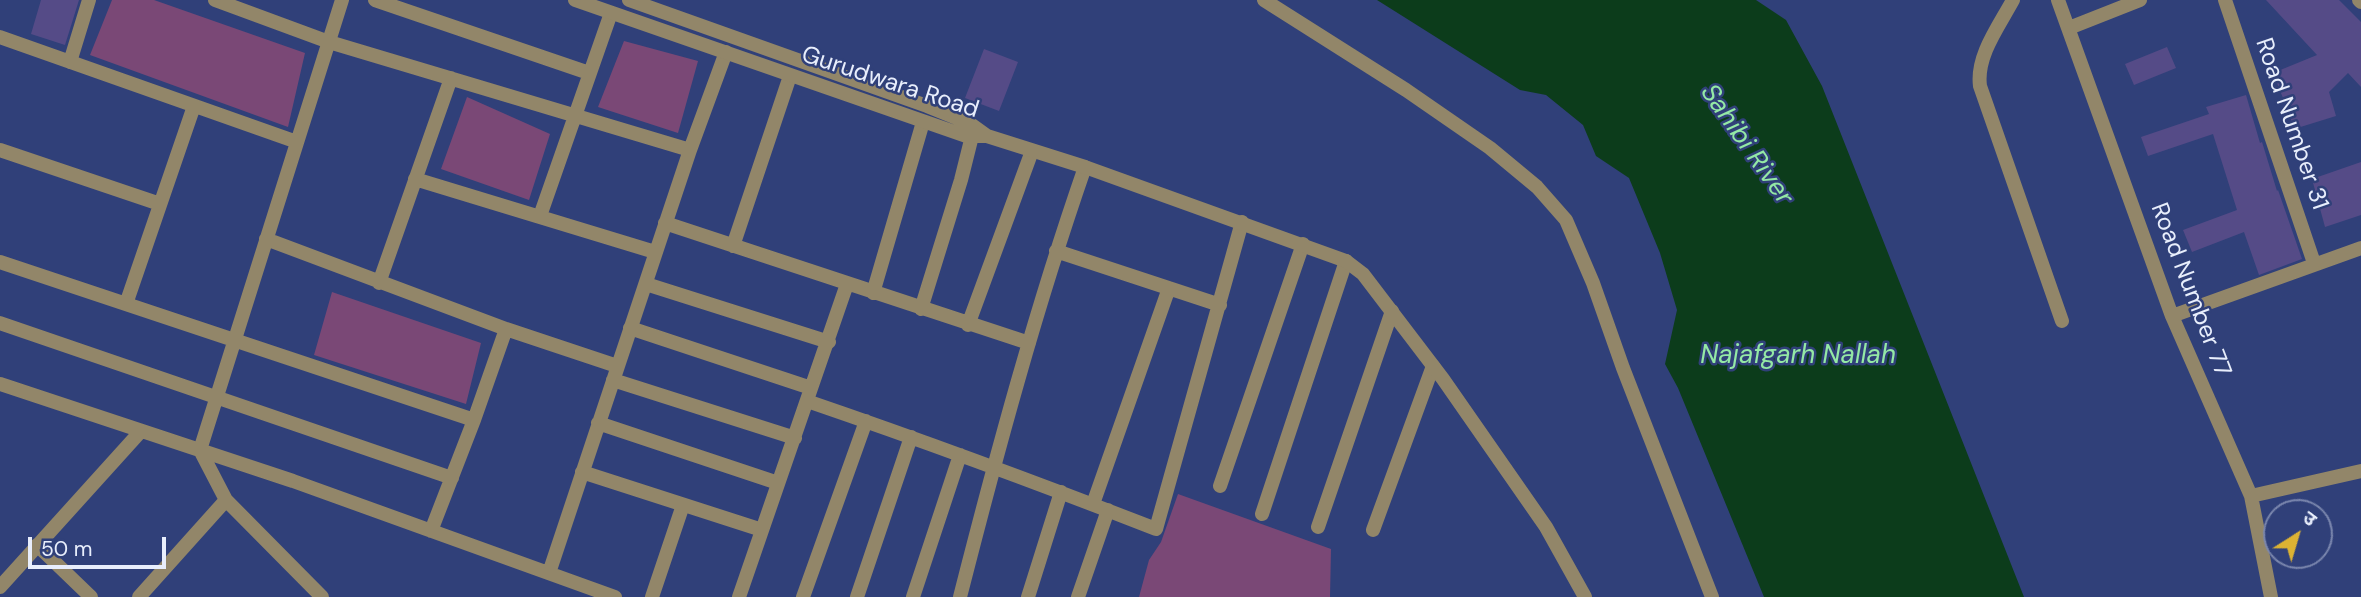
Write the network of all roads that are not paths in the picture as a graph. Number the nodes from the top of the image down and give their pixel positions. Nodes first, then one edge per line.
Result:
1 (89, 0) edge
2 (215, 0) edge
3 (342, 0) edge
4 (375, 0) edge
5 (575, 0) edge
6 (629, 0) edge
7 (1264, 0) edge
8 (2013, 0) edge
9 (2058, 0) edge
10 (2140, 0) edge
11 (2225, 0) edge
12 (611, 13) junction
13 (2069, 28) junction
14 (0, 37) edge
15 (329, 42) junction
16 (726, 52) junction
17 (70, 62) junction
18 (589, 73) junction
19 (790, 76) junction
20 (451, 78) junction
21 (194, 106) junction
22 (575, 116) junction
23 (923, 122) junction
24 (980, 136) junction
25 (297, 142) junction
26 (0, 150) edge
27 (690, 150) junction
28 (1032, 151) junction
29 (1085, 167) junction
30 (415, 179) junction
31 (160, 204) junction
32 (540, 216) junction
33 (1242, 222) junction
34 (665, 223) junction
35 (267, 239) junction
36 (1303, 244) junction
37 (733, 246) junction
38 (2361, 248) edge
39 (1056, 251) junction
40 (655, 252) junction
41 (1346, 261) junction
42 (0, 262) edge
43 (2314, 263) junction
44 (379, 283) junction
45 (646, 284) junction
46 (847, 284) junction
47 (1169, 288) junction
48 (873, 293) junction
49 (127, 304) junction
50 (1220, 305) junction
51 (921, 309) junction
52 (1392, 311) junction
53 (2172, 316) junction
54 (2062, 321) dead end
55 (0, 323) edge
56 (968, 325) junction
57 (630, 328) junction
58 (506, 329) junction
59 (234, 340) junction
60 (829, 342) junction
61 (1029, 343) junction
62 (1433, 366) junction
63 (615, 373) junction
64 (0, 384) edge
65 (809, 394) junction
66 (216, 396) junction
67 (474, 421) junction
68 (866, 421) junction
69 (598, 423) junction
70 (141, 430) junction
71 (911, 437) junction
72 (795, 438) junction
73 (200, 450) junction
74 (960, 454) junction
75 (993, 469) junction
76 (2361, 471) edge
77 (582, 472) junction
78 (452, 478) junction
79 (778, 483) junction
80 (1220, 486) dead end
81 (1061, 492) junction
82 (2251, 496) junction
83 (226, 500) junction
84 (1093, 504) junction
85 (683, 505) junction
86 (1108, 510) junction
87 (1262, 514) dead end
88 (1318, 527) dead end
89 (431, 530) junction
90 (762, 530) junction
91 (1373, 530) dead end
92 (37, 545) junction
93 (549, 573) junction
94 (0, 587) edge
95 (91, 597) edge
96 (139, 597) edge
97 (322, 597) edge
98 (615, 597) edge
99 (652, 597) edge
100 (739, 597) edge
101 (803, 597) edge
102 (857, 597) edge
103 (913, 597) edge
104 (960, 597) edge
105 (1028, 597) edge
106 (1078, 597) edge
107 (1585, 597) edge
108 (1712, 597) edge
109 (2271, 597) edge

1 - 17 street
2 - 15 street
3 - 15 street
4 - 18 street
5 - 12 street, Gurudwara Road
6 - 24 street, Gurudwara Road
7 - 108 street
8 - 54 street
9 - 13 street, Road Number 77
10 - 13 street
11 - 43 street, Road Number 31
12 - 16 street, Gurudwara Road
12 - 18 street
13 - 53 street, Road Number 77
14 - 17 street
15 - 20 street
15 - 25 street
16 - 19 street, Gurudwara Road
16 - 27 street
17 - 21 street
18 - 22 street
19 - 23 street, Gurudwara Road
19 - 37 street
20 - 22 street
20 - 30 street
21 - 25 street
21 - 31 street
22 - 27 street
22 - 32 street
23 - 24 street, Gurudwara Road
23 - 48 street
24 - 28 street
24 - 51 street
25 - 35 street
26 - 31 street
27 - 34 street
28 - 29 street
28 - 56 street
29 - 33 street
29 - 39 street
30 - 32 street
30 - 44 street
31 - 49 street
32 - 40 street
33 - 36 street
33 - 50 street
34 - 37 street
34 - 40 street
35 - 44 street
35 - 59 street
36 - 41 street
36 - 80 street
37 - 46 street
38 - 43 street
39 - 47 street
39 - 61 street
40 - 45 street
41 - 52 street
41 - 87 street
42 - 49 street
43 - 53 street
44 - 58 street
45 - 57 street
45 - 60 street
46 - 48 street
46 - 60 street
47 - 50 street
47 - 84 street
48 - 51 street
49 - 59 street
50 - 86 street
51 - 56 street
52 - 62 street
52 - 88 street
53 - 82 street, Road Number 77
55 - 66 street
56 - 61 street
57 - 63 street
57 - 65 street
58 - 63 street
58 - 67 street
59 - 66 street
59 - 67 street
60 - 65 street
61 - 75 street
62 - 91 street
62 - 107 street
63 - 69 street
63 - 72 street
64 - 70 street
65 - 68 street
65 - 72 street
66 - 73 street
66 - 78 street
67 - 78 street
68 - 71 street
68 - 101 street
69 - 77 street
69 - 79 street
70 - 73 street
70 - 92 street
71 - 74 street
71 - 102 street
72 - 79 street
73 - 83 street
73 - 89 street
74 - 75 street
74 - 103 street
75 - 81 street
75 - 104 street
76 - 82 street
77 - 85 street
77 - 93 street
78 - 89 street
79 - 90 street
81 - 84 street
81 - 105 street
82 - 109 street, Road Number 77
83 - 96 street
83 - 97 street
84 - 86 street
85 - 90 street
85 - 99 street
86 - 106 street
89 - 93 street
90 - 100 street
92 - 94 street
92 - 95 street
93 - 98 street

